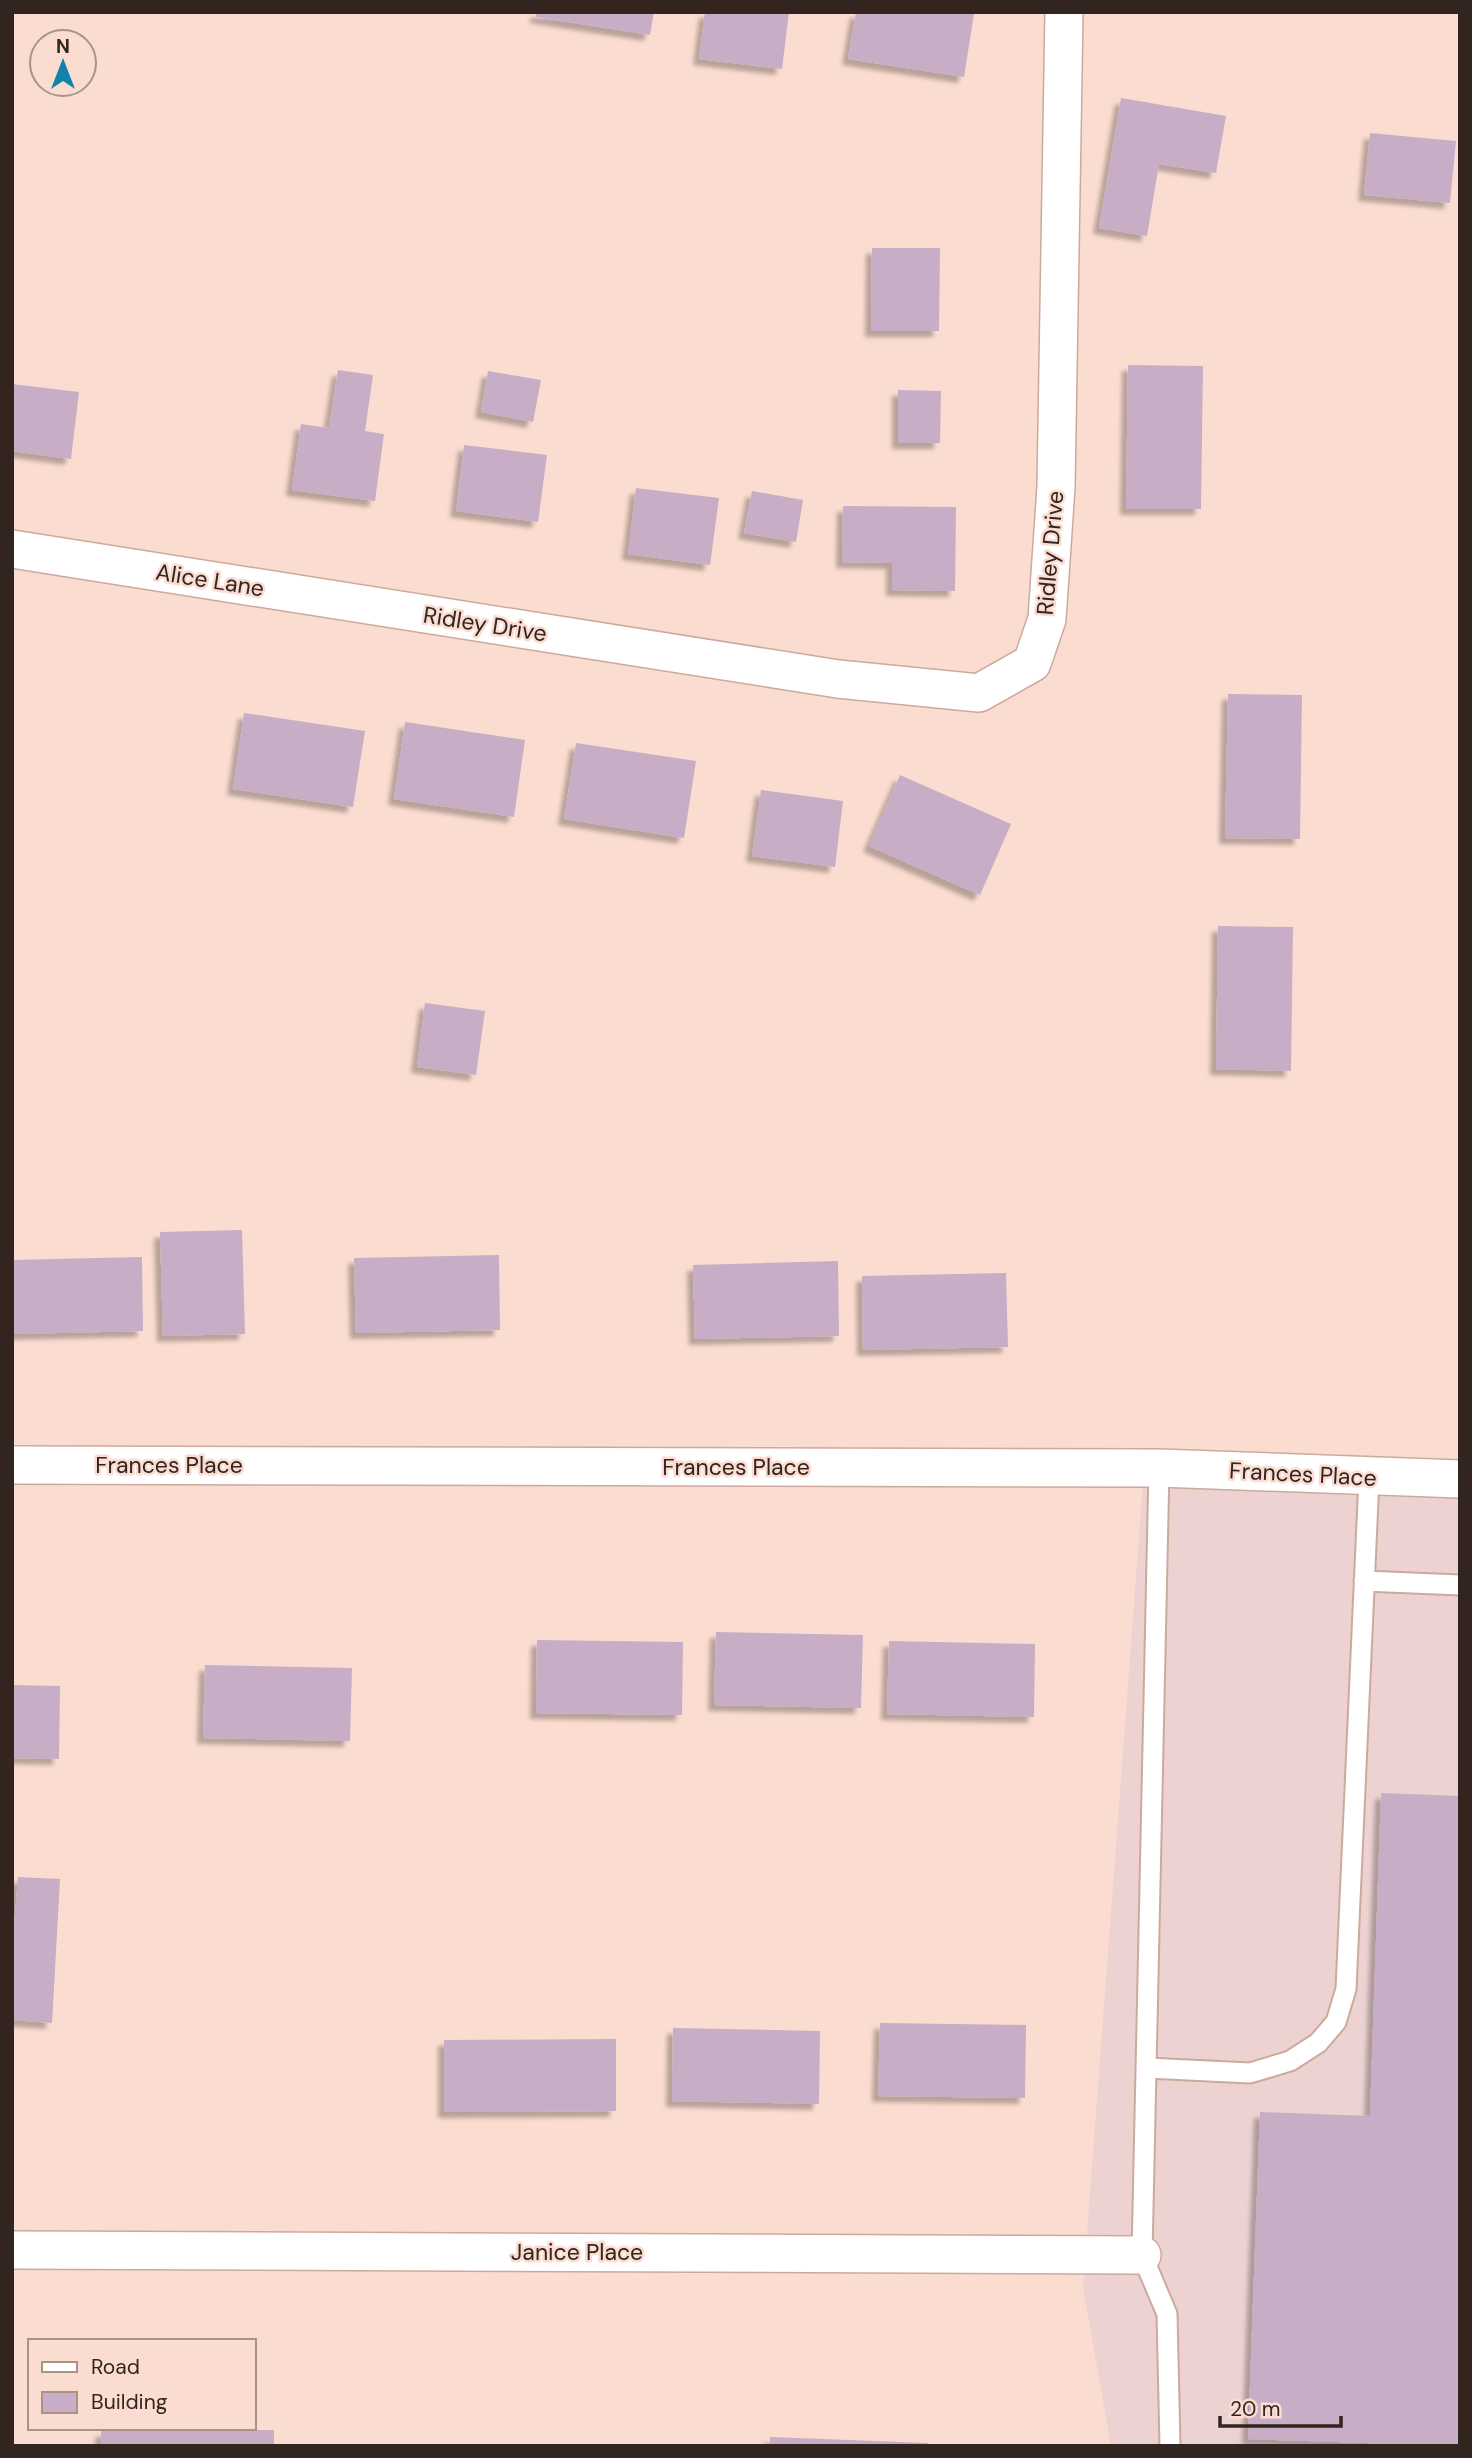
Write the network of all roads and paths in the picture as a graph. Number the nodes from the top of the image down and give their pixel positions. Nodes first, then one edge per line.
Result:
1 (1064, 12) edge
2 (12, 549) edge
3 (407, 611) joint
4 (12, 1465) edge
5 (1159, 1468) junction
6 (1369, 1478) junction
7 (1460, 1479) edge
8 (1364, 1581) junction
9 (1460, 1585) edge
10 (1147, 2068) junction
11 (12, 2250) edge
12 (1142, 2255) junction
13 (1170, 2446) edge

1 - 3 street, Ridley Drive
2 - 3 street, Alice Lane
4 - 5 street, Frances Place
5 - 6 street, Frances Place
5 - 10 lane
6 - 7 street, Frances Place
6 - 8 lane
8 - 9 lane
8 - 10 lane
10 - 12 lane
11 - 12 street, Janice Place
12 - 13 lane

